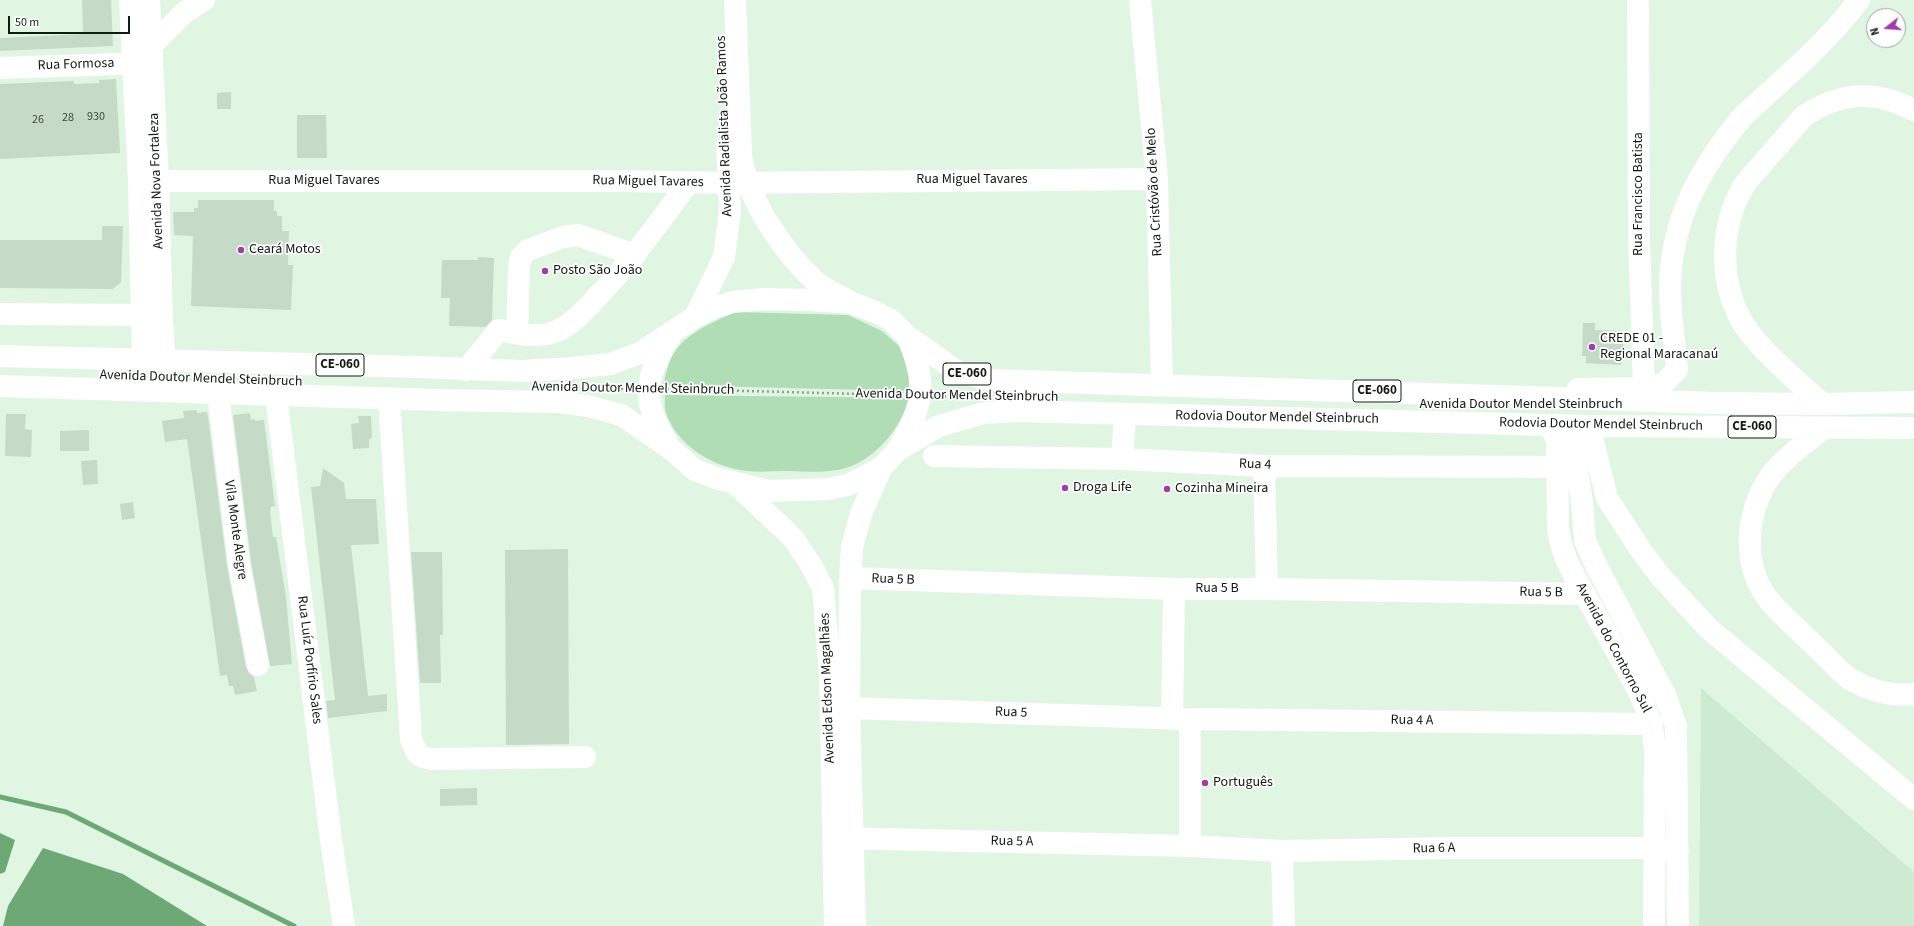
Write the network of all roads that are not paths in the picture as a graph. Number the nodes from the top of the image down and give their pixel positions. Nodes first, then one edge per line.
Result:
1 (130, 0) edge
2 (149, 0) edge
3 (204, 0) edge
4 (720, 0) edge
5 (735, 0) edge
6 (1140, 0) edge
7 (1638, 0) edge
8 (1859, 0) edge
9 (145, 58) junction
10 (0, 68) edge
11 (1914, 110) edge
12 (1157, 179) junction
13 (148, 181) junction
14 (689, 182) junction
15 (738, 183) junction
16 (635, 255) junction
17 (852, 303) junction
18 (0, 314) edge
19 (144, 315) junction
20 (695, 317) junction
21 (672, 332) junction
22 (517, 333) junction
23 (908, 336) junction
24 (0, 356) edge
25 (143, 361) junction
26 (165, 361) junction
27 (466, 370) junction
28 (1162, 385) junction
29 (0, 386) edge
30 (1649, 388) junction
31 (218, 393) junction
32 (276, 395) junction
33 (1551, 397) junction
34 (389, 398) junction
35 (1914, 402) edge
36 (1822, 404) junction
37 (1125, 415) junction
38 (1546, 425) junction
39 (1585, 426) junction
40 (1824, 428) junction
41 (1914, 428) edge
42 (671, 449) junction
43 (898, 450) junction
44 (934, 456) dead end
45 (1122, 459) junction
46 (1264, 466) junction
47 (880, 468) junction
48 (1567, 468) junction
49 (735, 483) junction
50 (850, 578) junction
51 (1174, 589) junction
52 (1267, 589) junction
53 (1585, 594) junction
54 (258, 666) dead end
55 (1914, 694) edge
56 (849, 708) junction
57 (1181, 719) junction
58 (1652, 724) junction
59 (586, 757) dead end
60 (1914, 799) edge
61 (843, 838) junction
62 (1190, 846) junction
63 (1654, 848) junction
64 (1678, 850) junction
65 (1282, 851) junction
66 (344, 926) edge
67 (835, 926) edge
68 (855, 926) edge
69 (1284, 926) edge
70 (1654, 926) edge
71 (1678, 926) edge

1 - 9 main road, Avenida Nova Fortaleza
2 - 9 main road, Avenida Nova Fortaleza
3 - 9 main road
4 - 15 main road, Avenida Radialista João Ramos
5 - 15 main road, Avenida Radialista João Ramos
6 - 12 main road, Rua Cristóvão de Melo
7 - 30 main road, Rua Francisco Batista
8 - 30 main road
9 - 10 main road, Rua Formosa
9 - 13 main road, Avenida Nova Fortaleza
11 - 36 main road
12 - 15 main road, Rua Miguel Tavares
12 - 28 main road, Rua Cristóvão de Melo
13 - 14 main road, Rua Miguel Tavares
13 - 19 main road, Avenida Nova Fortaleza
13 - 26 main road, Avenida Nova Fortaleza
14 - 15 main road, Rua Miguel Tavares
14 - 16 main road
15 - 17 main road, Avenida Radialista João Ramos
15 - 20 main road, Avenida Radialista João Ramos
16 - 22 main road
16 - 22 main road
17 - 20 main road, Rodovia Doutor Mendel Steinbruch / CE-060
17 - 23 main road, Rodovia Doutor Mendel Steinbruch / CE-060
18 - 19 main road
19 - 25 main road, Avenida Nova Fortaleza
20 - 21 main road, Rodovia Doutor Mendel Steinbruch / CE-060
21 - 27 main road, Avenida Doutor Mendel Steinbruch / CE-060
21 - 42 main road
22 - 27 main road
23 - 28 main road, Rodovia Doutor Mendel Steinbruch / CE-060
23 - 43 main road
24 - 25 main road, Avenida Doutor Mendel Steinbruch / CE-060
25 - 26 main road, Avenida Doutor Mendel Steinbruch / CE-060
26 - 27 main road, Avenida Doutor Mendel Steinbruch / CE-060
28 - 33 main road, Rodovia Doutor Mendel Steinbruch / CE-060
29 - 31 main road, Avenida Doutor Mendel Steinbruch / CE-060
30 - 33 main road
31 - 32 main road, Avenida Doutor Mendel Steinbruch / CE-060
31 - 54 main road, Vila Monte Alegre
32 - 34 main road, Avenida Doutor Mendel Steinbruch / CE-060
32 - 66 main road, Rua Luíz Porfírio Sales
33 - 36 main road, Rodovia Doutor Mendel Steinbruch / CE-060
34 - 42 main road, Avenida Doutor Mendel Steinbruch / CE-060
34 - 59 main road
35 - 36 main road, Rodovia Doutor Mendel Steinbruch / CE-060
37 - 38 main road, Rodovia Doutor Mendel Steinbruch / CE-060
37 - 43 main road, Rodovia Doutor Mendel Steinbruch / CE-060
37 - 45 main road
38 - 39 main road, Rodovia Doutor Mendel Steinbruch / CE-060
38 - 48 main road, Avenida do Contorno Sul
39 - 40 main road, Rodovia Doutor Mendel Steinbruch / CE-060
39 - 48 main road, Avenida do Contorno Sul
39 - 60 main road
40 - 41 main road, Rodovia Doutor Mendel Steinbruch / CE-060
40 - 55 main road
42 - 49 main road, Rodovia Doutor Mendel Steinbruch / CE-060
43 - 47 main road, Rodovia Doutor Mendel Steinbruch / CE-060
44 - 45 main road, Rua 4
45 - 46 main road, Rua 4
46 - 48 main road, Rua 4
46 - 52 main road
47 - 49 main road, Rodovia Doutor Mendel Steinbruch / CE-060
47 - 50 main road, Avenida Edson Magalhães
48 - 53 main road, Avenida do Contorno Sul
48 - 64 main road, Avenida do Contorno Sul
49 - 61 main road, Avenida Edson Magalhães
50 - 51 main road, Rua 5 B
50 - 56 main road, Avenida Edson Magalhães
51 - 52 main road, Rua 5 B
51 - 57 main road
52 - 53 main road, Rua 5 B
53 - 58 main road, Avenida do Contorno Sul
56 - 57 main road, Rua 5
56 - 61 main road, Avenida Edson Magalhães
57 - 58 main road, Rua 4 A
57 - 62 main road
58 - 63 main road, Avenida do Contorno Sul
61 - 62 main road, Rua 5 A
61 - 67 main road, Avenida Edson Magalhães
61 - 68 main road, Avenida Edson Magalhães
62 - 65 main road, Rua 6 A
63 - 64 main road, Rua 6 A
63 - 65 main road, Rua 6 A
63 - 70 main road, Avenida do Contorno Sul
64 - 71 main road, Avenida do Contorno Sul
65 - 69 main road

